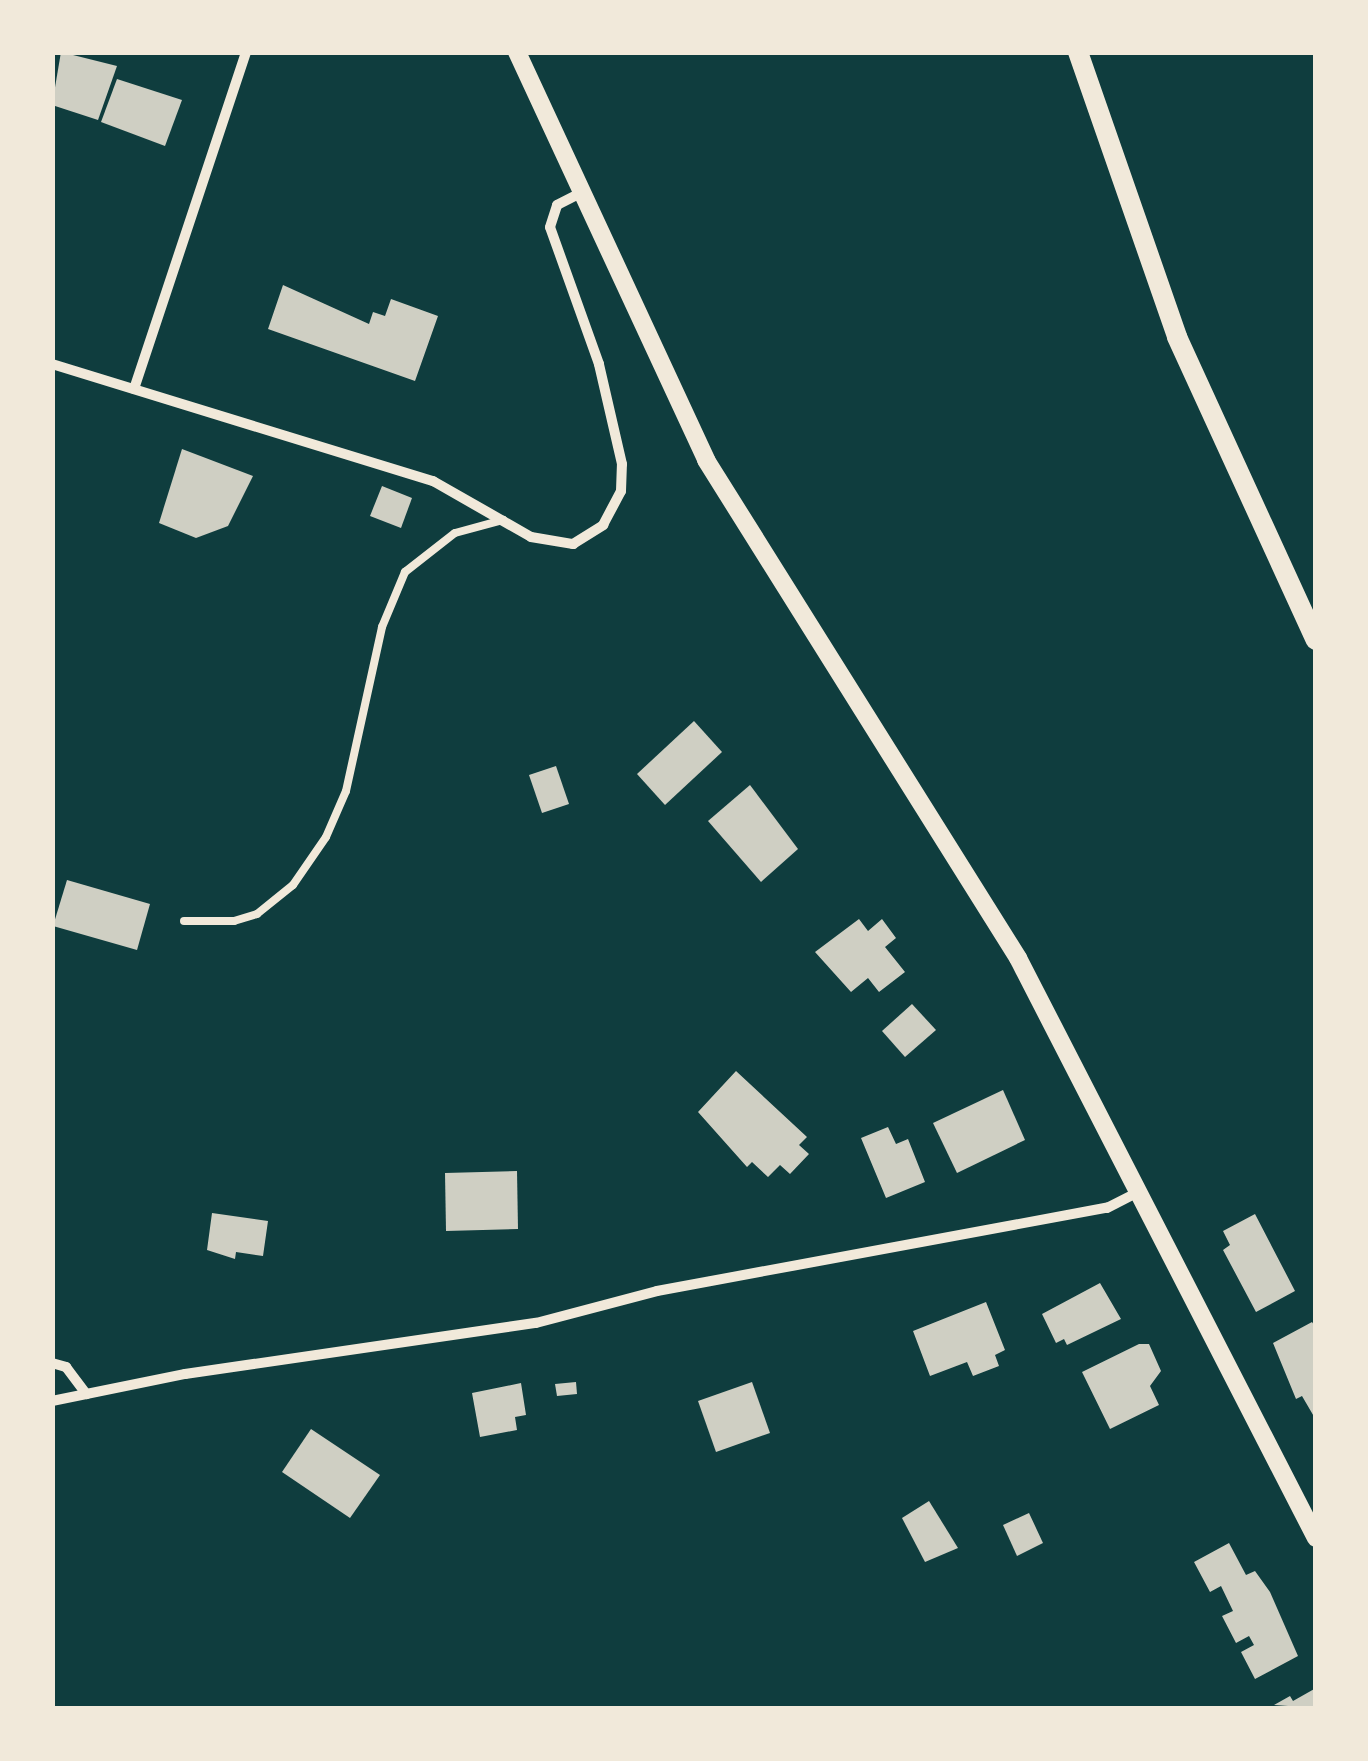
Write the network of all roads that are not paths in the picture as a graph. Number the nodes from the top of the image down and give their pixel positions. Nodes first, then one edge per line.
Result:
1 (246, 52) edge
2 (517, 52) edge
3 (1078, 52) edge
4 (581, 194) junction
5 (52, 364) edge
6 (134, 389) junction
7 (503, 520) junction
8 (1316, 640) edge
9 (184, 921) dead end
10 (1139, 1192) junction
11 (52, 1364) edge
12 (86, 1394) junction
13 (52, 1401) edge
14 (1316, 1538) edge

1 - 6 street
2 - 4 street
3 - 8 main road
4 - 7 street
4 - 10 street
5 - 6 street
6 - 7 street
7 - 9 lane
10 - 12 street
10 - 14 street
11 - 12 street
12 - 13 street

